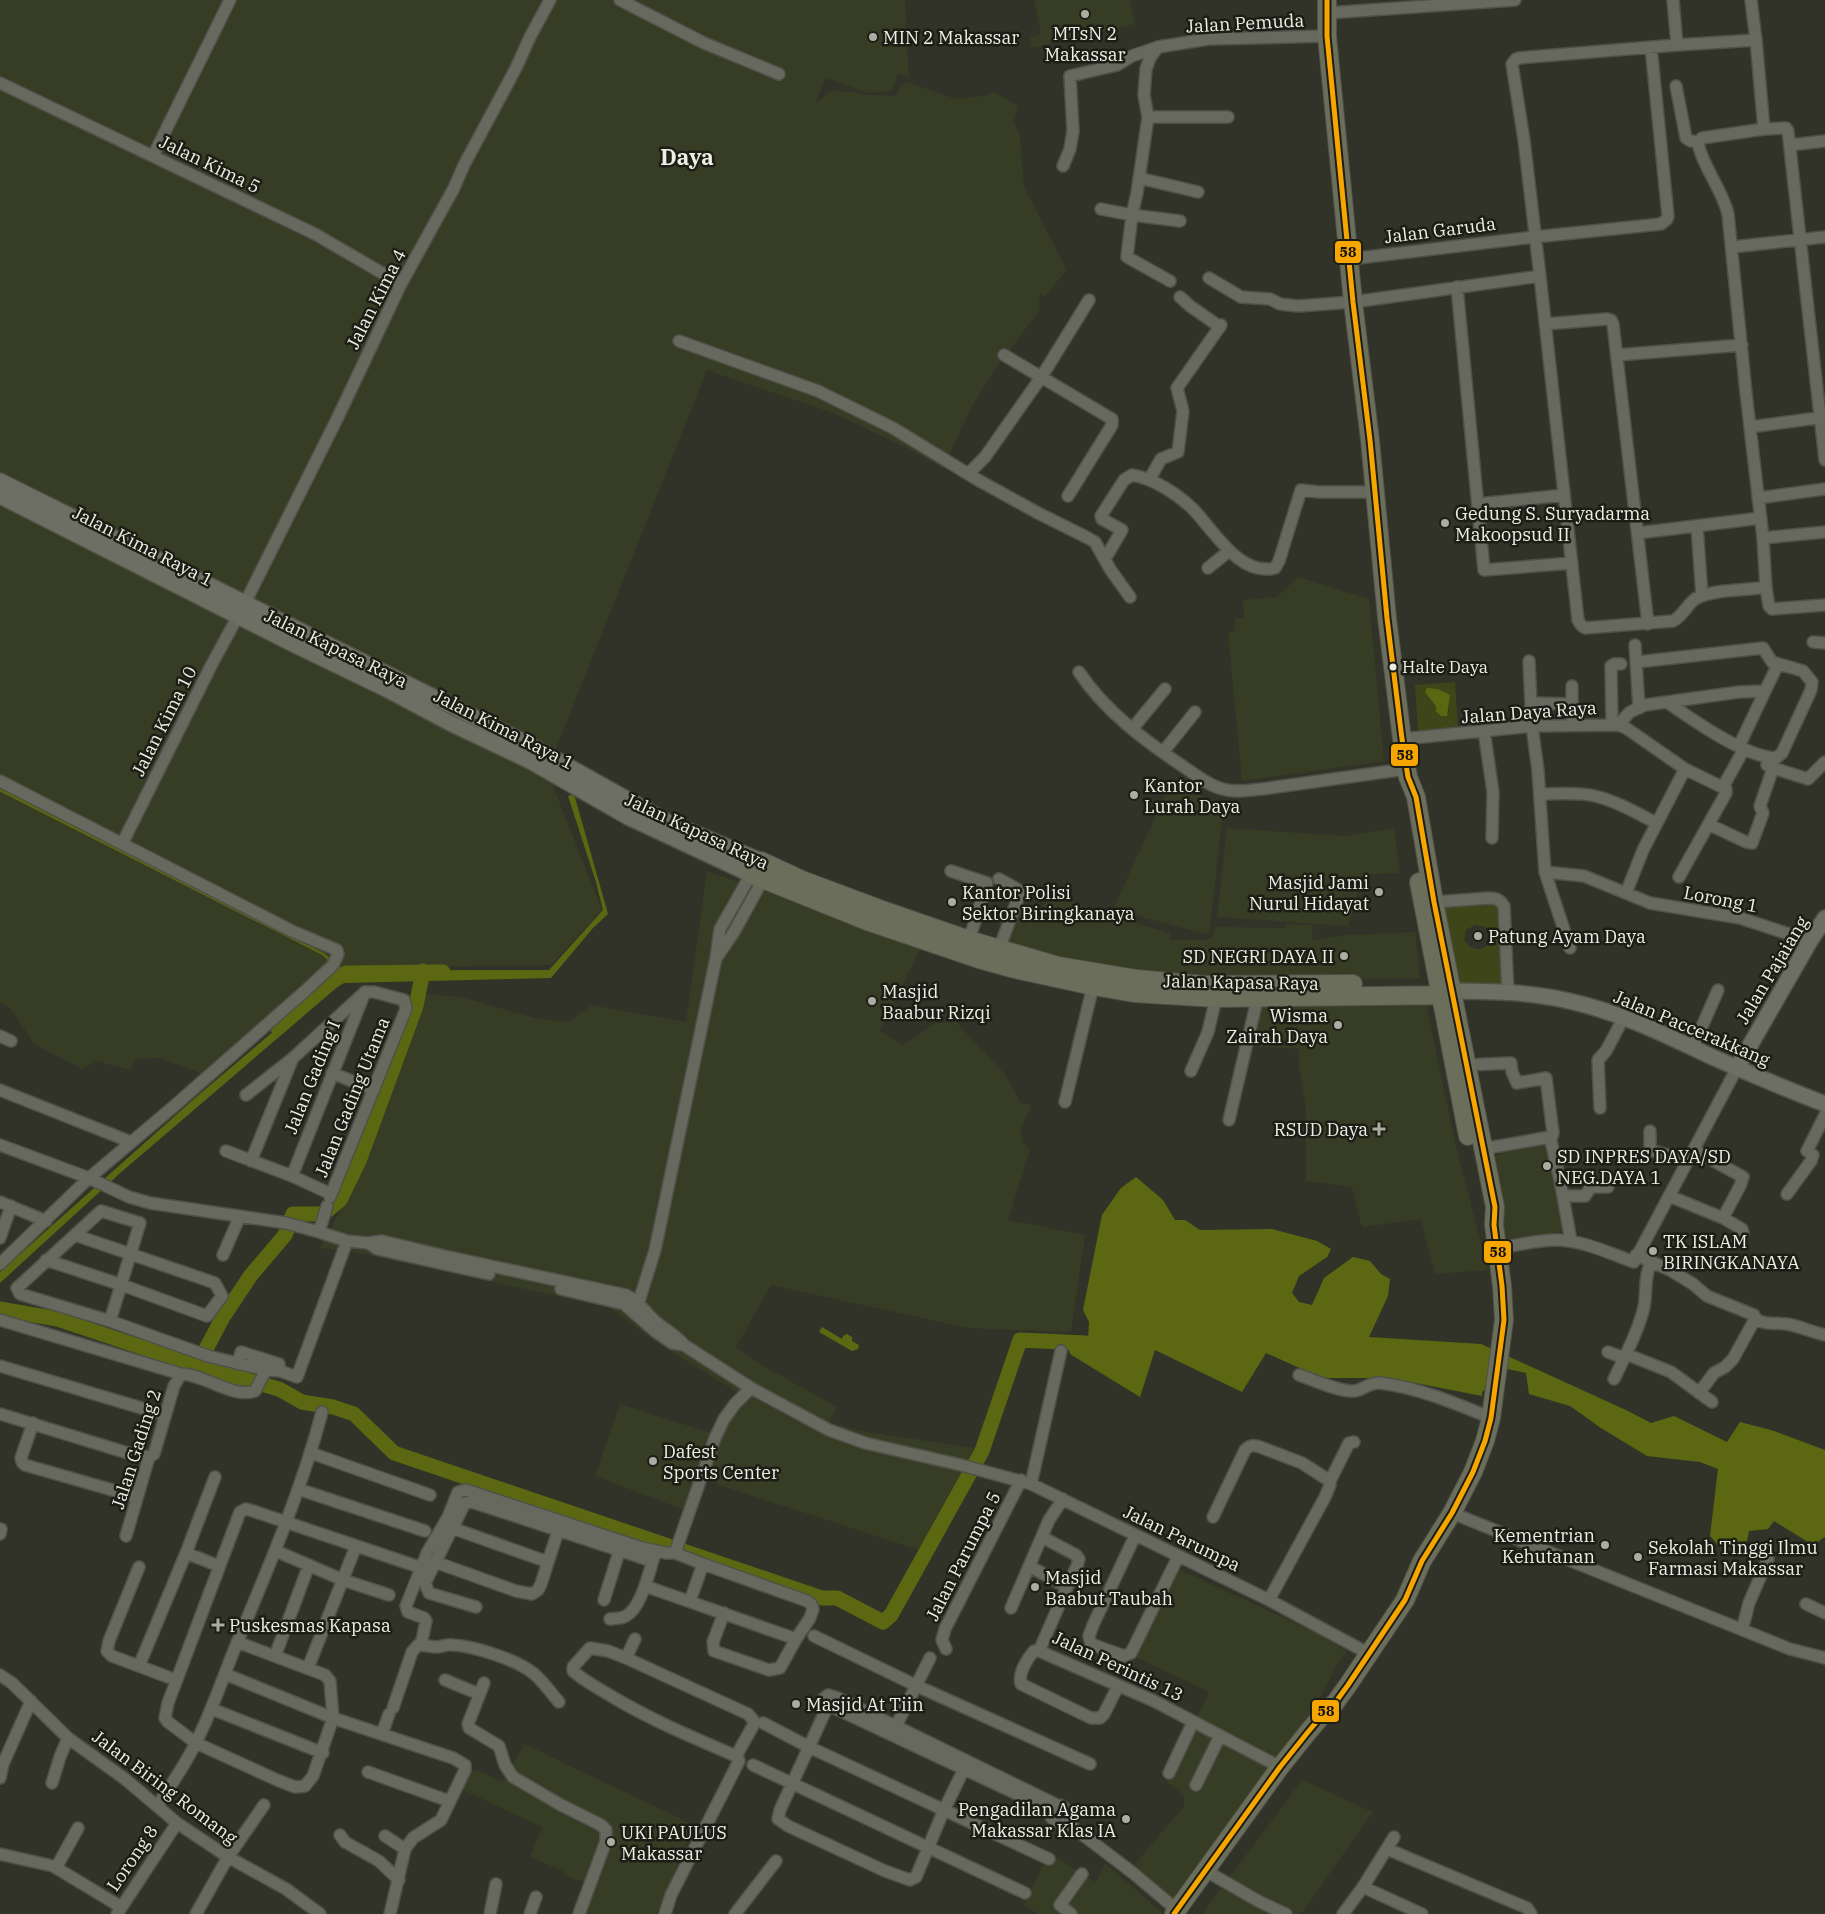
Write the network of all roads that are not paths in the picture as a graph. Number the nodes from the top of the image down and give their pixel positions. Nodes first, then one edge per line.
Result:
1 (230, 0) edge
2 (550, 0) edge
3 (620, 0) edge
4 (1438, 0) edge
5 (1515, 0) edge
6 (1673, 0) edge
7 (1751, 0) edge
8 (1327, 7) edge
9 (1327, 36) junction
10 (1756, 40) junction
11 (1677, 45) junction
12 (1158, 47) junction
13 (1651, 47) junction
14 (779, 74) dead end
15 (0, 83) edge
16 (1676, 86) dead end
17 (1148, 117) junction
18 (1228, 117) dead end
19 (1764, 129) junction
20 (1825, 140) edge
21 (1698, 142) junction
22 (1790, 144) junction
23 (153, 156) junction
24 (1063, 166) dead end
25 (1139, 178) junction
26 (1198, 192) dead end
27 (1101, 209) dead end
28 (1132, 216) junction
29 (1180, 221) dead end
30 (1534, 237) junction
31 (1825, 237) edge
32 (1800, 239) junction
33 (1732, 247) junction
34 (1350, 259) junction
35 (1540, 276) junction
36 (1209, 278) dead end
37 (1170, 281) dead end
38 (401, 284) junction
39 (1457, 287) junction
40 (1180, 297) dead end
41 (1089, 300) dead end
42 (1353, 302) junction
43 (1545, 324) junction
44 (679, 341) dead end
45 (1742, 345) junction
46 (1004, 355) dead end
47 (1617, 355) junction
48 (1042, 376) junction
49 (1822, 418) edge
50 (1750, 426) junction
51 (1825, 460) edge
52 (969, 473) junction
53 (1149, 480) junction
54 (0, 481) edge
55 (1825, 490) edge
56 (1375, 492) junction
57 (1564, 495) junction
58 (0, 496) edge
59 (1068, 496) dead end
60 (1758, 498) junction
61 (1478, 504) junction
62 (1760, 518) junction
63 (1697, 526) junction
64 (1825, 532) edge
65 (1638, 533) junction
66 (1763, 538) junction
67 (1229, 551) junction
68 (1105, 559) junction
69 (1572, 563) junction
70 (1208, 568) dead end
71 (1766, 588) junction
72 (1702, 596) junction
73 (1130, 597) dead end
74 (1825, 605) edge
75 (242, 609) junction
76 (1648, 624) junction
77 (1636, 645) dead end
78 (1529, 661) dead end
79 (1636, 662) junction
80 (1621, 664) dead end
81 (1778, 664) junction
82 (1079, 672) dead end
83 (1572, 686) dead end
84 (1165, 689) dead end
85 (1765, 692) junction
86 (1667, 702) junction
87 (1531, 703) junction
88 (1572, 704) junction
89 (1639, 708) junction
90 (1195, 712) dead end
91 (1572, 725) junction
92 (1615, 725) junction
93 (1532, 726) junction
94 (1132, 729) junction
95 (1484, 731) junction
96 (1402, 739) junction
97 (1741, 749) junction
98 (1164, 752) junction
99 (1825, 762) edge
100 (1773, 768) junction
101 (1685, 769) junction
102 (1407, 773) junction
103 (0, 781) edge
104 (1725, 790) junction
105 (1540, 794) junction
106 (1656, 823) junction
107 (1710, 825) junction
108 (1492, 838) dead end
109 (122, 844) junction
110 (761, 870) junction
111 (951, 871) dead end
112 (1545, 872) junction
113 (1679, 877) dead end
114 (1000, 879) dead end
115 (1626, 892) junction
116 (1434, 902) junction
117 (1825, 918) edge
118 (935, 936) junction
119 (969, 940) junction
120 (1810, 941) junction
121 (1570, 948) dead end
122 (999, 949) junction
123 (1017, 962) junction
124 (1093, 986) junction
125 (1135, 986) junction
126 (1314, 990) junction
127 (1718, 990) dead end
128 (1447, 991) junction
129 (365, 992) junction
130 (1508, 993) junction
131 (1258, 996) junction
132 (1216, 998) junction
133 (1624, 1017) junction
134 (0, 1036) edge
135 (11, 1041) dead end
136 (1693, 1047) junction
137 (293, 1058) junction
138 (1466, 1065) junction
139 (1737, 1068) junction
140 (1191, 1071) dead end
141 (332, 1073) junction
142 (0, 1090) edge
143 (374, 1090) junction
144 (246, 1094) dead end
145 (1065, 1102) dead end
146 (1825, 1104) edge
147 (1600, 1108) dead end
148 (1469, 1112) junction
149 (1825, 1114) edge
150 (1229, 1120) dead end
151 (1650, 1131) dead end
152 (1551, 1139) junction
153 (131, 1142) junction
154 (0, 1145) edge
155 (1482, 1149) junction
156 (1694, 1150) junction
157 (226, 1151) dead end
158 (251, 1161) junction
159 (1688, 1161) junction
160 (292, 1176) junction
161 (92, 1180) junction
162 (1608, 1187) dead end
163 (1787, 1194) dead end
164 (1563, 1196) junction
165 (1669, 1196) junction
166 (329, 1199) junction
167 (6, 1204) edge
168 (240, 1216) junction
169 (1722, 1218) junction
170 (46, 1221) junction
171 (1494, 1225) junction
172 (319, 1232) junction
173 (75, 1235) junction
174 (0, 1238) edge
175 (347, 1241) junction
176 (1571, 1241) junction
177 (1738, 1242) dead end
178 (1498, 1249) junction
179 (131, 1254) junction
180 (1636, 1255) junction
181 (223, 1256) dead end
182 (46, 1260) junction
183 (1651, 1262) junction
184 (0, 1264) edge
185 (122, 1285) junction
186 (637, 1309) junction
187 (1755, 1319) junction
188 (0, 1320) edge
189 (110, 1321) junction
190 (1825, 1335) edge
191 (1060, 1351) dead end
192 (1608, 1352) dead end
193 (1625, 1356) junction
194 (238, 1364) junction
195 (0, 1366) edge
196 (280, 1371) junction
197 (264, 1373) junction
198 (181, 1374) junction
199 (1299, 1375) dead end
200 (1614, 1379) dead end
201 (752, 1388) junction
202 (1699, 1393) junction
203 (1712, 1402) dead end
204 (322, 1412) dead end
205 (0, 1414) edge
206 (165, 1415) junction
207 (1491, 1418) junction
208 (33, 1423) junction
209 (1354, 1442) dead end
210 (311, 1453) junction
211 (150, 1457) junction
212 (216, 1477) dead end
213 (1330, 1481) junction
214 (1026, 1482) junction
215 (298, 1489) junction
216 (430, 1495) dead end
217 (138, 1497) junction
218 (1063, 1499) junction
219 (1452, 1513) junction
220 (1212, 1517) dead end
221 (286, 1523) junction
222 (452, 1528) junction
223 (425, 1531) dead end
224 (558, 1531) junction
225 (126, 1536) dead end
226 (1135, 1536) junction
227 (1042, 1537) junction
228 (356, 1546) junction
229 (678, 1547) junction
230 (276, 1551) junction
231 (619, 1552) junction
232 (186, 1553) junction
233 (654, 1556) junction
234 (1178, 1557) junction
235 (1768, 1559) dead end
236 (435, 1562) junction
237 (548, 1562) junction
238 (703, 1564) junction
239 (309, 1565) junction
240 (219, 1566) junction
241 (416, 1566) dead end
242 (1029, 1566) junction
243 (139, 1567) dead end
244 (343, 1580) junction
245 (1412, 1581) junction
246 (645, 1586) junction
247 (1067, 1587) junction
248 (389, 1595) dead end
249 (604, 1600) dead end
250 (1269, 1600) junction
251 (690, 1601) junction
252 (1806, 1604) dead end
253 (476, 1607) dead end
254 (1011, 1608) dead end
255 (724, 1613) junction
256 (1825, 1613) edge
257 (610, 1619) dead end
258 (1742, 1630) junction
259 (814, 1636) dead end
260 (796, 1638) junction
261 (635, 1639) dead end
262 (237, 1642) junction
263 (421, 1645) junction
264 (946, 1649) dead end
265 (1362, 1650) junction
266 (1039, 1651) junction
267 (275, 1656) junction
268 (626, 1658) junction
269 (930, 1658) dead end
270 (1825, 1658) edge
271 (139, 1666) junction
272 (308, 1668) junction
273 (225, 1674) junction
274 (0, 1675) edge
275 (176, 1680) junction
276 (445, 1680) dead end
277 (917, 1686) junction
278 (1118, 1686) junction
279 (31, 1701) junction
280 (559, 1702) dead end
281 (212, 1709) junction
282 (1324, 1713) junction
283 (333, 1718) junction
284 (1193, 1722) junction
285 (764, 1724) dead end
286 (894, 1730) junction
287 (382, 1734) junction
288 (1220, 1736) junction
289 (68, 1738) junction
290 (196, 1743) junction
291 (809, 1747) junction
292 (322, 1753) junction
293 (942, 1753) junction
294 (736, 1756) junction
295 (1090, 1764) dead end
296 (753, 1765) dead end
297 (1280, 1767) junction
298 (964, 1769) junction
299 (368, 1772) dead end
300 (1169, 1773) dead end
301 (0, 1778) edge
302 (52, 1783) dead end
303 (792, 1784) junction
304 (1196, 1785) dead end
305 (451, 1797) junction
306 (264, 1805) dead end
307 (158, 1806) junction
308 (1054, 1807) junction
309 (943, 1812) junction
310 (177, 1822) junction
311 (78, 1828) dead end
312 (340, 1835) dead end
313 (386, 1836) dead end
314 (1394, 1837) dead end
315 (928, 1848) junction
316 (405, 1849) junction
317 (1387, 1849) junction
318 (0, 1854) edge
319 (228, 1857) junction
320 (1049, 1859) dead end
321 (776, 1861) dead end
322 (56, 1868) junction
323 (1206, 1871) junction
324 (1082, 1874) dead end
325 (399, 1880) junction
326 (496, 1884) dead end
327 (1363, 1887) junction
328 (1024, 1893) dead end
329 (536, 1897) dead end
330 (119, 1910) edge
331 (1175, 1912) edge
332 (196, 1914) edge
333 (320, 1914) edge
334 (390, 1914) edge
335 (490, 1914) edge
336 (530, 1914) edge
337 (580, 1914) edge
338 (665, 1914) edge
339 (735, 1914) edge
340 (1071, 1914) edge
341 (1286, 1914) edge
342 (1343, 1914) edge
343 (1422, 1914) edge
344 (1532, 1914) edge

1 - 23 street
2 - 38 street, Jalan Kima 4
3 - 14 street
4 - 8 street
5 - 8 street
6 - 11 street
7 - 10 street
8 - 9 highway
9 - 12 street, Jalan Pemuda
9 - 34 highway
10 - 11 street
10 - 19 street
11 - 13 street
12 - 17 street
12 - 24 street, Jalan Pemuda
13 - 30 street, Jalan Garuda
13 - 30 street
15 - 23 street, Jalan Kima 5
16 - 21 street
17 - 18 street
17 - 25 street
19 - 21 street
19 - 22 street
20 - 22 street
21 - 33 street
22 - 32 street
23 - 38 street, Jalan Kima 5
25 - 26 street
25 - 28 street
27 - 28 street
28 - 29 street
28 - 37 street
30 - 34 street, Jalan Garuda
30 - 35 street
31 - 32 street
32 - 33 street
32 - 49 street
33 - 45 street
34 - 42 highway
35 - 39 street
35 - 43 street
36 - 42 street
38 - 75 street, Jalan Kima 4
39 - 42 street
39 - 61 street
40 - 53 street
41 - 48 street
42 - 56 highway
43 - 47 street
43 - 57 street
44 - 52 street
45 - 47 street
45 - 50 street
46 - 48 street
47 - 65 street
48 - 52 street
48 - 59 street
49 - 50 street
49 - 51 street
50 - 60 street
52 - 68 street
53 - 67 street
53 - 68 street
54 - 75 main road, Jalan Kapasa Raya
55 - 60 street
56 - 67 street
56 - 96 highway
57 - 61 street
57 - 69 street
58 - 75 main road, Jalan Kima Raya 1
60 - 62 street
61 - 69 street
62 - 63 street
62 - 66 street
63 - 65 street
63 - 72 street
64 - 66 street
65 - 76 street
66 - 71 street
67 - 70 street
68 - 73 street
69 - 76 street
71 - 72 street
71 - 74 street
72 - 76 street
75 - 109 street, Jalan Kima 10
75 - 110 main road, Jalan Kapasa Raya
77 - 79 street
78 - 87 street
79 - 81 street
79 - 89 street
80 - 92 street
81 - 85 street
81 - 97 street
82 - 94 street
83 - 88 street
84 - 94 street
85 - 86 street
85 - 97 street
86 - 89 street
86 - 97 street
87 - 88 street
87 - 93 street
88 - 91 street
89 - 92 street
90 - 98 street
91 - 92 street, Jalan Daya Raya
91 - 93 street, Jalan Daya Raya
92 - 101 street, Jalan Daya Raya
93 - 95 street, Jalan Daya Raya
93 - 105 street
94 - 98 street
95 - 96 street, Jalan Daya Raya
95 - 108 street
96 - 102 highway
97 - 100 street
97 - 104 street
98 - 102 street
99 - 100 street
100 - 107 street
101 - 104 street, Jalan Daya Raya
101 - 106 street
102 - 116 highway
102 - 128 highway
103 - 109 street
104 - 107 street
105 - 106 street
105 - 112 street
106 - 115 street
107 - 113 street
109 - 153 street
110 - 118 highway, Jalan Kapasa Raya
110 - 186 street
111 - 119 street
112 - 115 street, Lorong 1
112 - 121 street
114 - 122 street
115 - 120 street, Lorong 1
116 - 128 highway
116 - 130 street
117 - 120 main road, Jalan Pajaiang
118 - 119 highway, Jalan Kapasa Raya
118 - 123 highway, Jalan Kapasa Raya
119 - 122 highway, Jalan Kapasa Raya
120 - 139 main road, Jalan Pajaiang
122 - 123 highway, Jalan Kapasa Raya
123 - 124 highway, Jalan Kapasa Raya
123 - 125 highway, Jalan Kapasa Raya
124 - 125 highway, Jalan Kapasa Raya
124 - 145 street
125 - 126 highway, Jalan Kapasa Raya
125 - 132 highway, Jalan Kapasa Raya
126 - 128 highway, Jalan Kapasa Raya
126 - 131 highway, Jalan Kapasa Raya
127 - 136 street
128 - 130 main road, Jalan Paccerakkang
128 - 138 highway
128 - 148 highway
129 - 137 street
129 - 141 street, Jalan Gading I
129 - 143 street, Jalan Gading Utama
130 - 133 main road, Jalan Paccerakkang
131 - 132 highway, Jalan Kapasa Raya
131 - 150 street
132 - 140 street
133 - 136 main road, Jalan Paccerakkang
133 - 147 street
134 - 135 street
136 - 139 main road, Jalan Paccerakkang
137 - 144 street
137 - 158 street
138 - 148 highway
138 - 152 street
139 - 146 main road, Jalan Paccerakkang
139 - 156 street
141 - 143 street
141 - 160 street, Jalan Gading I
142 - 153 street
143 - 166 street, Jalan Gading Utama
148 - 155 highway
148 - 171 highway
149 - 163 street
151 - 159 street
152 - 155 street
152 - 164 street
153 - 161 street
154 - 161 street, Jalan Parumpa
155 - 171 highway
156 - 159 street
156 - 169 street
157 - 158 street, Jalan Gading Utama
158 - 160 street, Jalan Gading Utama
159 - 165 street
160 - 166 street, Jalan Gading Utama
161 - 168 street, Jalan Parumpa
161 - 170 street
162 - 164 street
164 - 176 street
165 - 169 street
165 - 180 street
166 - 172 street
167 - 170 street
167 - 174 street
168 - 172 street, Jalan Parumpa
168 - 181 street
169 - 177 street
170 - 184 street
171 - 178 highway
172 - 175 street, Jalan Parumpa
173 - 179 street
173 - 179 street
173 - 182 street
175 - 186 street, Jalan Parumpa
175 - 196 street
176 - 178 street
176 - 180 street
178 - 207 highway
179 - 185 street
179 - 185 street
180 - 183 street
182 - 185 street
182 - 189 street
183 - 187 street
183 - 193 street
185 - 189 street
186 - 201 street, Jalan Parumpa
187 - 190 street
187 - 202 street
188 - 198 street
189 - 194 street
191 - 214 street, Jalan Parumpa 5
192 - 193 street
193 - 200 street
193 - 202 street
194 - 196 street
194 - 197 street
195 - 206 street
196 - 197 street
197 - 198 street
198 - 206 street, Jalan Gading 2
199 - 207 street
201 - 214 street, Jalan Parumpa
201 - 229 street
202 - 203 street
204 - 210 street
205 - 208 street
206 - 211 street, Jalan Gading 2
207 - 219 highway
208 - 211 street
208 - 217 street
209 - 213 street
210 - 215 street
210 - 216 street
211 - 217 street, Jalan Gading 2
212 - 232 street
213 - 220 street
213 - 250 street
214 - 218 street, Jalan Parumpa
214 - 264 street, Jalan Parumpa 5
215 - 221 street
215 - 223 street
217 - 225 street, Jalan Gading 2
218 - 226 street, Jalan Parumpa
218 - 227 street
219 - 245 highway
219 - 258 street
221 - 228 street
221 - 230 street
221 - 240 street
222 - 224 street
222 - 236 street
222 - 237 street
224 - 231 street
224 - 237 street
226 - 234 street, Jalan Parumpa
226 - 234 street
227 - 242 street
227 - 247 street, Jalan Perintis 13
228 - 241 street
228 - 244 street
229 - 233 street
229 - 238 street
230 - 239 street
230 - 262 street
231 - 233 street
231 - 249 street
232 - 240 street
232 - 271 street
233 - 246 street
233 - 263 street
234 - 250 street, Jalan Parumpa
235 - 258 street
236 - 237 street
236 - 253 street
238 - 251 street
238 - 260 street
239 - 244 street
239 - 267 street
240 - 275 street
242 - 247 street
242 - 254 street
243 - 271 street
244 - 248 street
244 - 272 street
245 - 265 highway
245 - 282 highway
246 - 251 street
246 - 257 street
247 - 266 street, Jalan Perintis 13
250 - 265 street, Jalan Parumpa
251 - 255 street
252 - 256 street
255 - 260 street
255 - 260 street
258 - 270 street
259 - 277 street
261 - 268 street
262 - 267 street
262 - 273 street
263 - 280 street
263 - 287 street
265 - 282 highway
266 - 278 street, Jalan Perintis 13
266 - 278 street
267 - 272 street
268 - 294 street
268 - 294 street
269 - 277 street
271 - 275 street
272 - 283 street
273 - 281 street
273 - 283 street
274 - 279 street, Jalan Biring Romang
275 - 290 street
276 - 337 street
277 - 286 street
277 - 295 street
278 - 284 street, Jalan Perintis 13
279 - 289 street, Jalan Biring Romang
279 - 301 street
281 - 290 street
281 - 292 street
282 - 297 highway
283 - 287 street
283 - 292 street
284 - 288 street, Jalan Perintis 13
284 - 300 street
285 - 291 street
286 - 291 street
286 - 293 street
287 - 305 street
288 - 297 street, Jalan Perintis 13
288 - 304 street
289 - 302 street
289 - 307 street, Jalan Biring Romang
290 - 292 street
290 - 307 street
291 - 303 street
291 - 309 street
293 - 298 street
293 - 308 street
294 - 338 street
296 - 303 street
297 - 323 highway
298 - 308 street
298 - 309 street
299 - 305 street
303 - 315 street
303 - 315 street
305 - 316 street
306 - 319 street
307 - 310 street, Jalan Biring Romang
308 - 331 street
309 - 315 street
309 - 320 street
310 - 319 street, Jalan Biring Romang
310 - 330 street, Lorong 8
311 - 322 street
312 - 325 street
313 - 316 street
314 - 317 street
315 - 328 street
316 - 325 street
317 - 327 street
317 - 344 street
318 - 322 street
319 - 332 street
319 - 333 street, Jalan Biring Romang
321 - 339 street
322 - 330 street
323 - 331 highway
323 - 341 street
324 - 340 street
325 - 334 street
326 - 335 street
327 - 342 street
327 - 343 street
329 - 336 street

